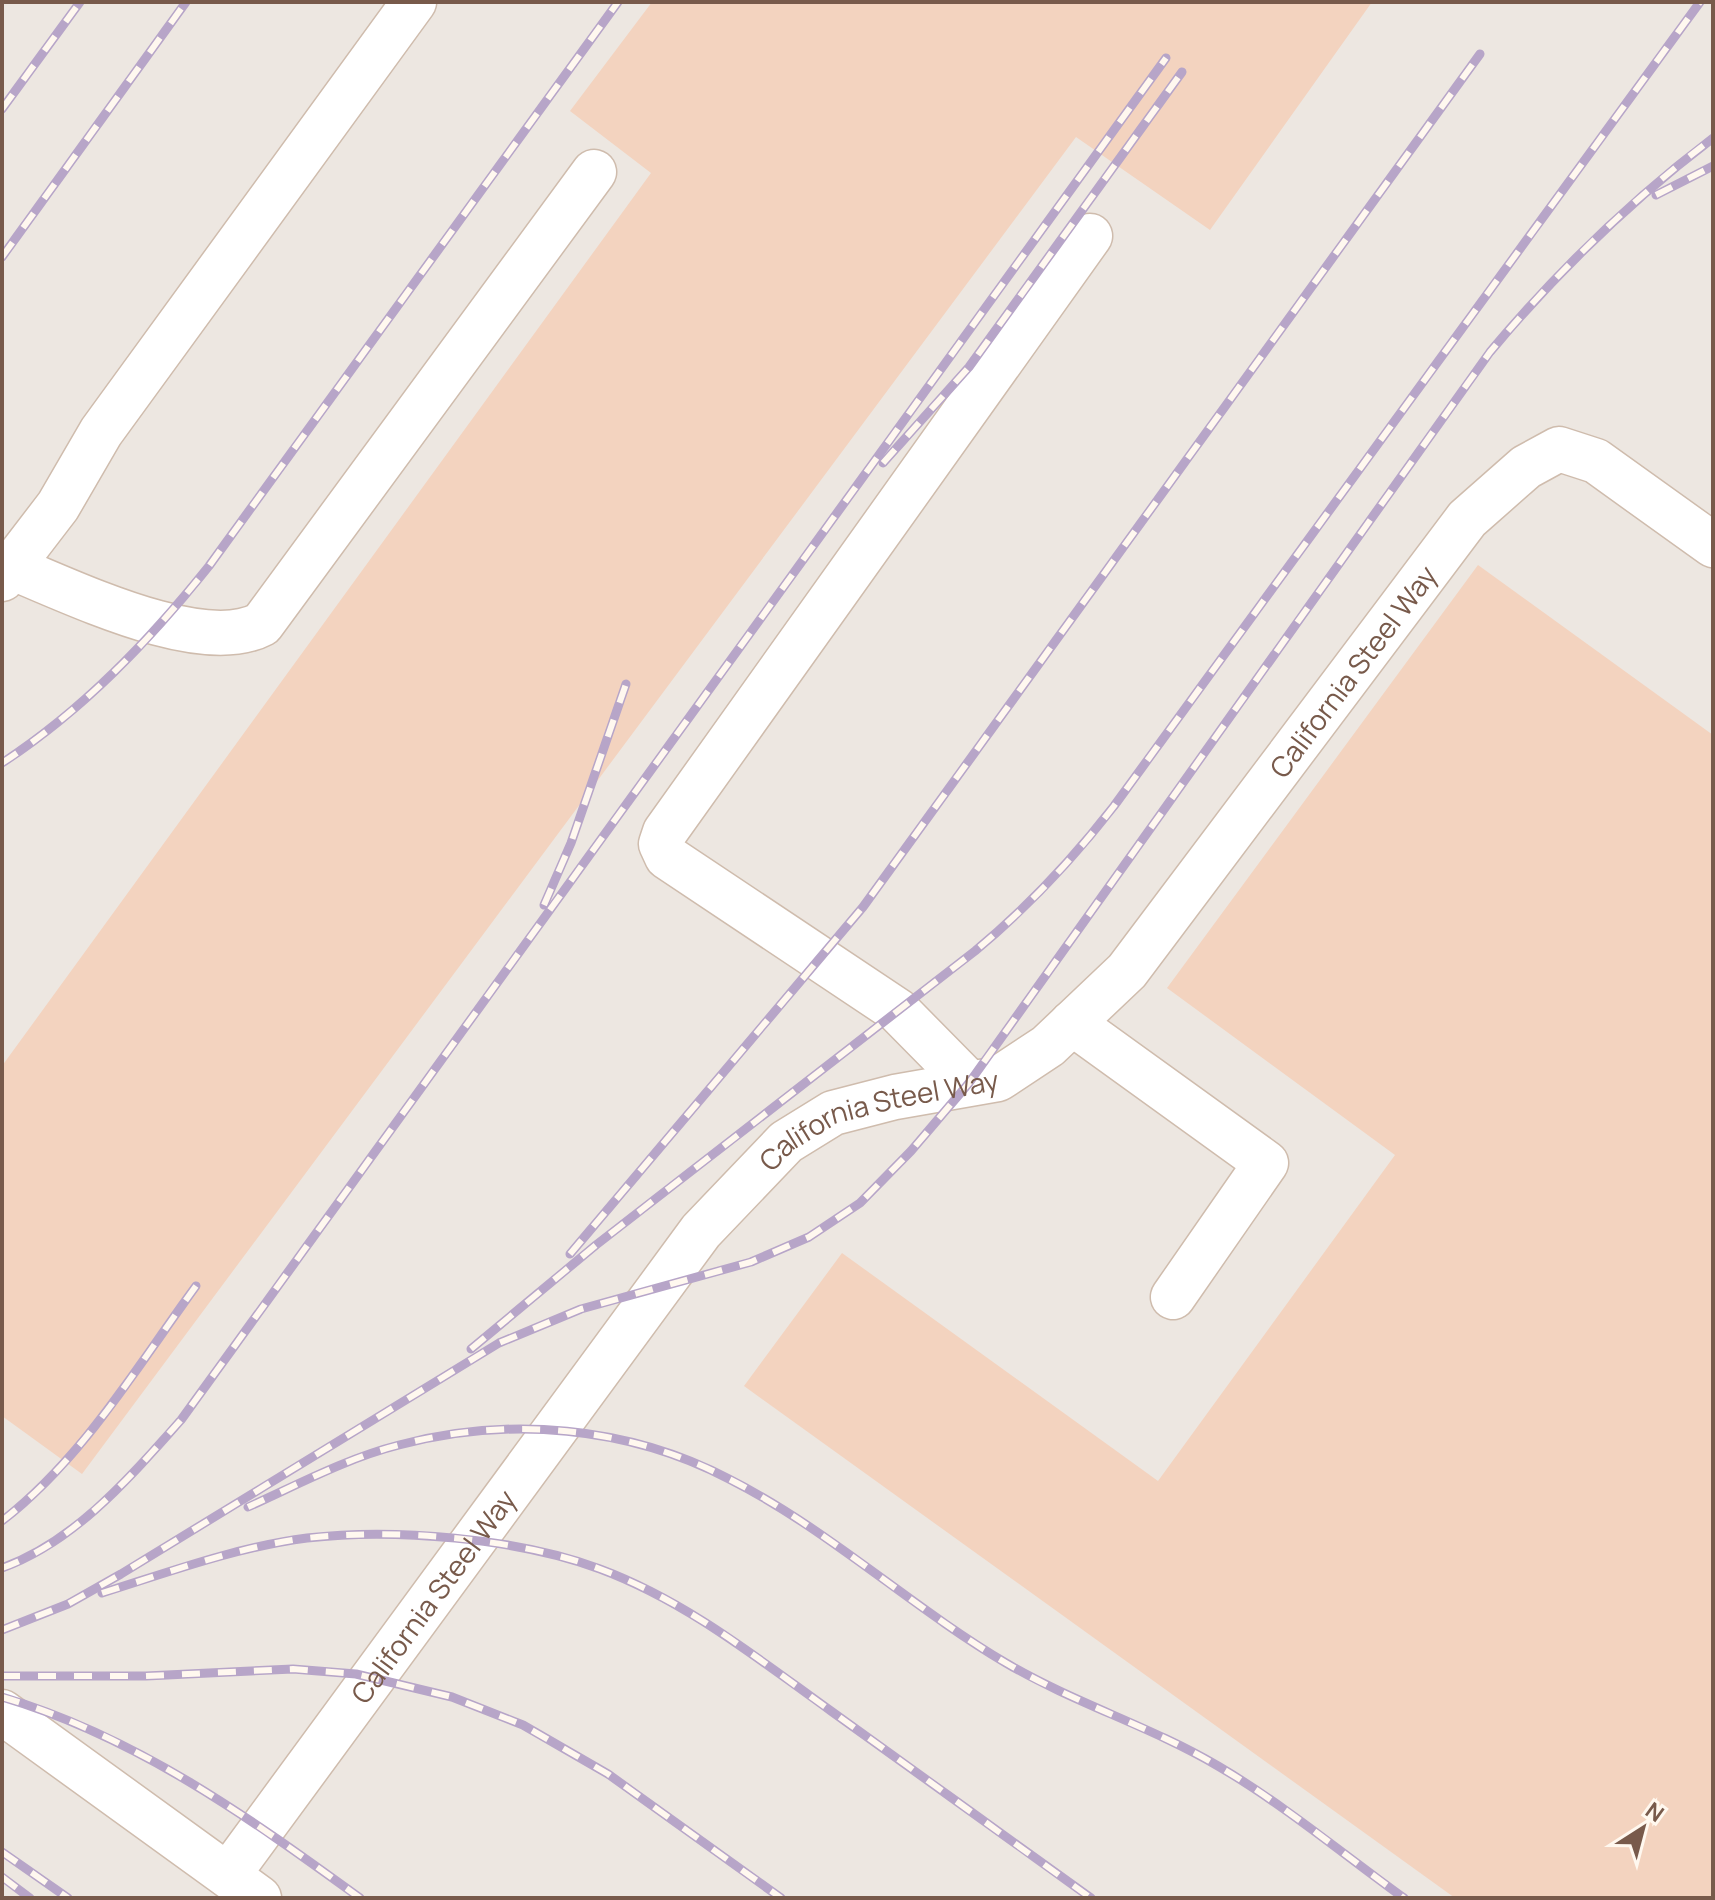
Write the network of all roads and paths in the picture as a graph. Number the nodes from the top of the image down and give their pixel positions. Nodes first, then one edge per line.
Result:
1 (414, 2) edge
2 (594, 172) dead end
3 (1090, 236) dead end
4 (1713, 545) edge
5 (8, 574) edge
6 (1072, 1023) junction
7 (969, 1083) junction
8 (1173, 1297) dead end
9 (2, 1712) edge
10 (244, 1887) edge

1 - 5 lane
2 - 5 lane
3 - 7 lane
4 - 6 lane, California Steel Way
6 - 7 lane, California Steel Way
6 - 8 lane
7 - 10 lane, California Steel Way
9 - 10 lane

